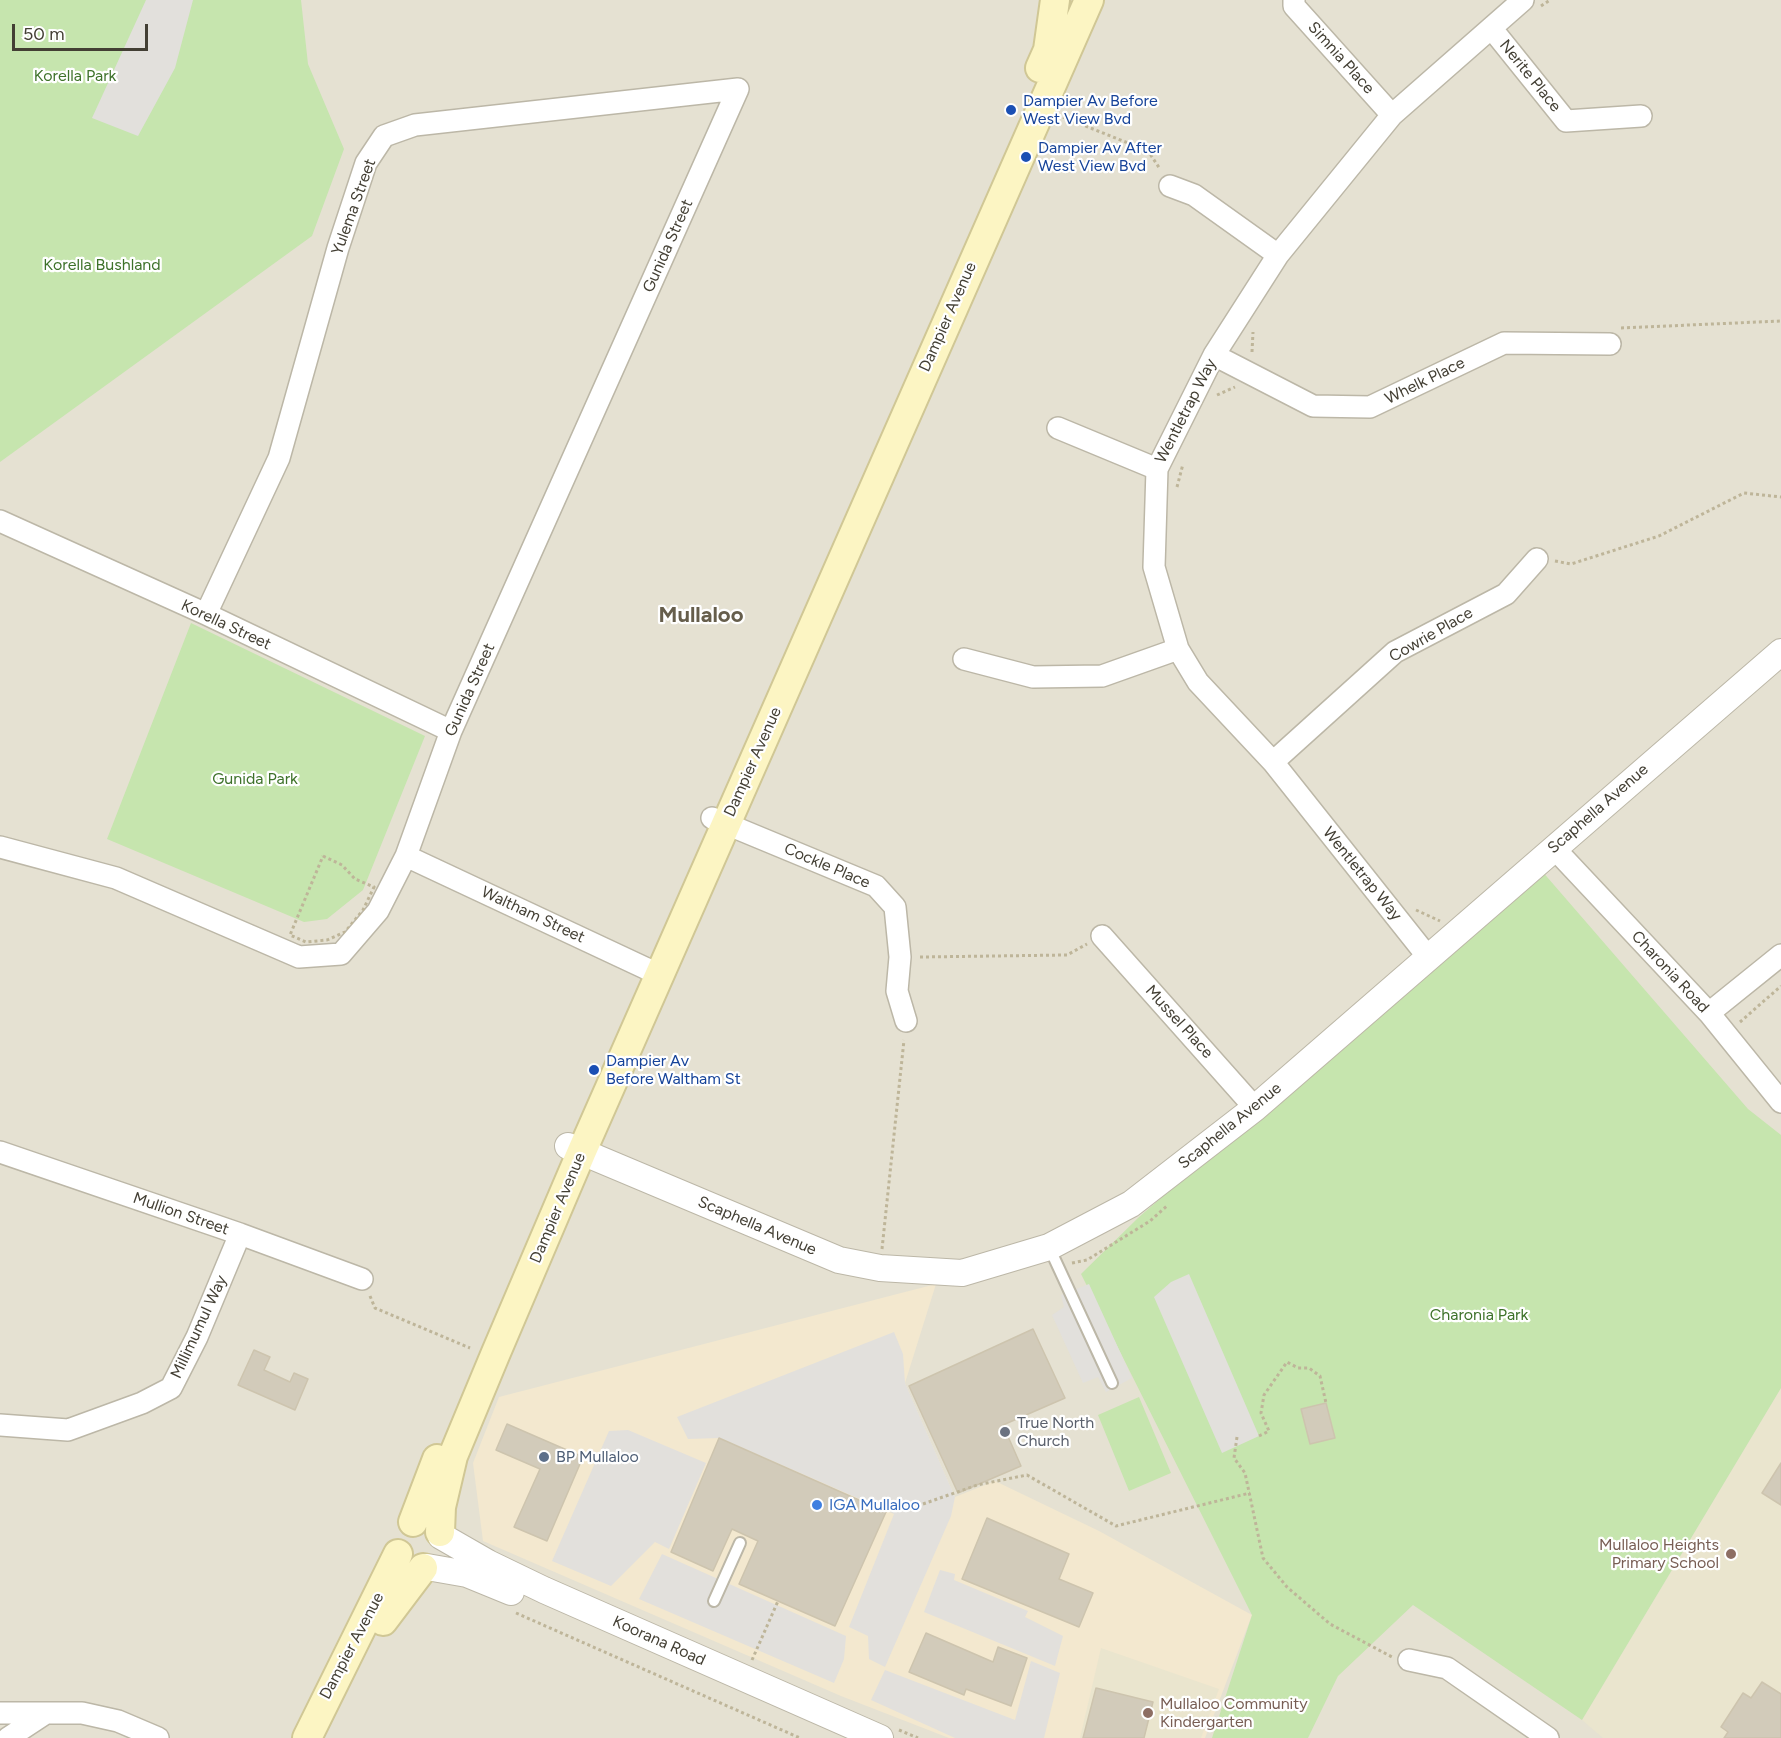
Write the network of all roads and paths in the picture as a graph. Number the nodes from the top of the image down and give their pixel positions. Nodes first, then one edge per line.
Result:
1 (1055, 0) edge
2 (1089, 0) edge
3 (1294, 0) edge
4 (1550, 0) edge
5 (1528, 6) edge
6 (1492, 29) junction
7 (738, 89) joint
8 (1052, 113) dead end
9 (1392, 114) junction
10 (1641, 116) dead end
11 (1170, 186) joint
12 (1278, 255) junction
13 (1781, 321) edge
14 (1253, 330) dead end
15 (1610, 344) joint
16 (1214, 355) junction
17 (1244, 370) junction
18 (1211, 398) dead end
19 (1058, 428) dead end
20 (1184, 459) dead end
21 (1157, 469) junction
22 (1175, 493) dead end
23 (1781, 497) edge
24 (0, 521) edge
25 (1537, 559) joint
26 (206, 614) junction
27 (1178, 649) junction
28 (1781, 652) edge
29 (964, 659) dead end
30 (451, 731) junction
31 (1273, 762) junction
32 (719, 821) junction
33 (0, 847) edge
34 (1554, 848) junction
35 (406, 856) junction
36 (374, 887) joint
37 (1414, 909) dead end
38 (1102, 936) joint
39 (1452, 936) junction
40 (1781, 955) edge
41 (900, 957) junction
42 (1428, 957) junction
43 (652, 971) junction
44 (1781, 986) edge
45 (1709, 1013) junction
46 (906, 1021) joint
47 (1738, 1024) dead end
48 (1781, 1102) edge
49 (1255, 1108) junction
50 (575, 1149) junction
51 (0, 1152) edge
52 (240, 1234) junction
53 (1049, 1247) junction
54 (880, 1268) junction
55 (362, 1279) joint
56 (470, 1348) dead end
57 (1112, 1383) dead end
58 (1326, 1403) dead end
59 (0, 1425) edge
60 (1260, 1436) dead end
61 (1237, 1437) dead end
62 (1250, 1493) junction
63 (923, 1504) dead end
64 (413, 1522) junction
65 (441, 1534) junction
66 (740, 1543) dead end
67 (398, 1554) junction
68 (425, 1567) junction
69 (714, 1601) dead end
70 (778, 1601) dead end
71 (510, 1610) dead end
72 (1409, 1660) joint
73 (750, 1664) dead end
74 (0, 1713) edge
75 (43, 1715) junction
76 (0, 1723) edge
77 (2, 1738) edge
78 (8, 1738) edge
79 (158, 1738) edge
80 (307, 1738) edge
81 (327, 1738) edge
82 (801, 1738) edge
83 (840, 1738) edge
84 (880, 1738) edge
85 (1548, 1738) edge

1 - 32 main road, Dampier Avenue
2 - 32 main road, Dampier Avenue
3 - 9 street, Simnia Place
4 - 5 path
5 - 6 street, Wentletrap Way
6 - 9 street, Wentletrap Way
6 - 10 street, Nerite Place
7 - 26 street, Yulema Street
7 - 30 street, Gunida Street
8 - 11 path
9 - 12 street, Wentletrap Way
11 - 12 street
12 - 16 street, Wentletrap Way
13 - 15 path
14 - 17 path
15 - 17 street, Whelk Place
16 - 17 street, Whelk Place
16 - 21 street, Wentletrap Way
17 - 18 path
19 - 21 street
20 - 22 path
21 - 27 street, Wentletrap Way
23 - 25 path
24 - 26 street, Korella Street
25 - 31 street, Cowrie Place
26 - 30 street, Korella Street
27 - 29 street
27 - 31 street, Wentletrap Way
28 - 34 street, Scaphella Avenue
30 - 35 street, Gunida Street
31 - 42 street, Wentletrap Way
32 - 41 street, Cockle Place
32 - 43 main road, Dampier Avenue
33 - 35 street, Gunida Street
34 - 39 street, Scaphella Avenue
34 - 45 street, Charonia Road
35 - 43 street, Waltham Street
36 - 36 path
37 - 39 path
38 - 41 path
38 - 49 street, Mussel Place
39 - 42 street, Scaphella Avenue
40 - 45 street
41 - 46 street, Cockle Place
42 - 49 street, Scaphella Avenue
43 - 50 main road, Dampier Avenue
44 - 47 path
45 - 48 street, Charonia Road
46 - 54 path
49 - 53 street, Scaphella Avenue
50 - 54 street, Scaphella Avenue
50 - 64 main road, Dampier Avenue
50 - 65 main road, Dampier Avenue
51 - 52 street, Mullion Street
52 - 55 street, Mullion Street
52 - 59 street, Millimumul Way
53 - 54 street, Scaphella Avenue
53 - 57 lane
55 - 56 path
58 - 60 path
61 - 62 path
62 - 63 path
62 - 72 path
64 - 65 main road
64 - 67 main road
65 - 68 main road
65 - 84 street, Koorana Road
66 - 69 lane
67 - 68 main road
67 - 80 main road, Dampier Avenue
68 - 81 main road, Dampier Avenue
68 - 83 street, Koorana Road
70 - 73 path
71 - 82 path
72 - 85 street
74 - 75 street
75 - 78 street
75 - 79 street
76 - 77 street

